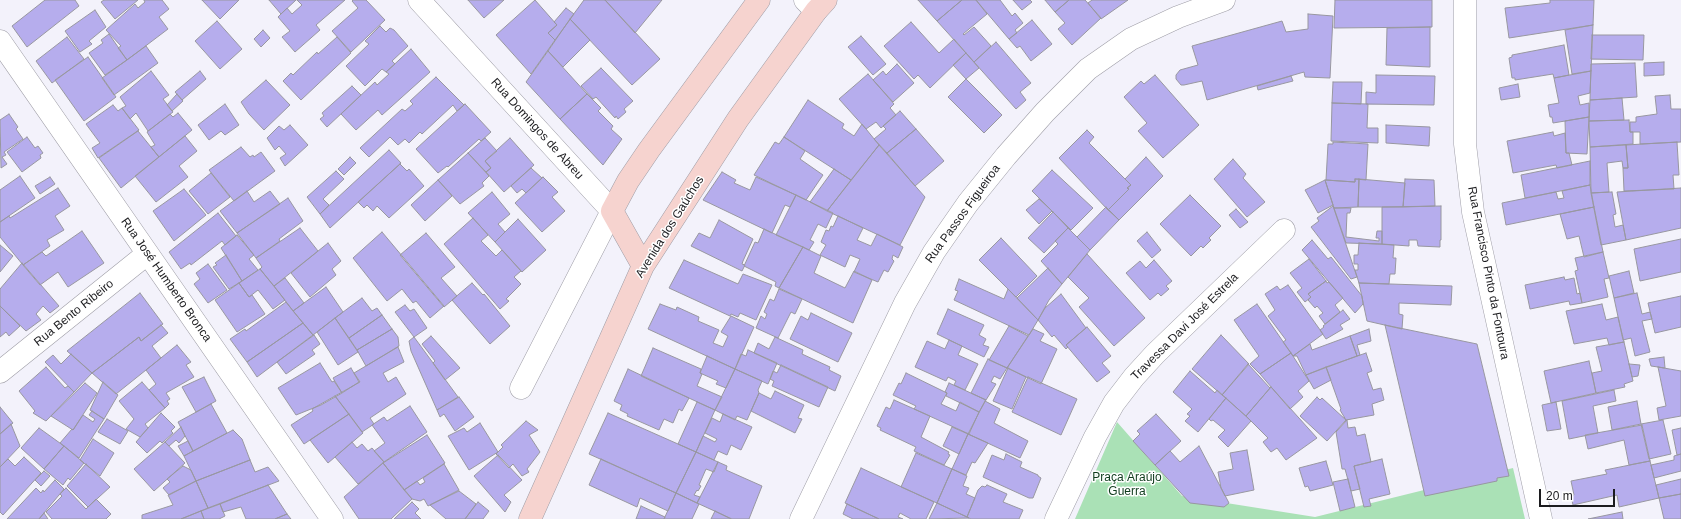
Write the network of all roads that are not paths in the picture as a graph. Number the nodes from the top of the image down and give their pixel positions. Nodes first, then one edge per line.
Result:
1 (419, 0) edge
2 (759, 0) edge
3 (1224, 0) edge
4 (1465, 0) edge
5 (816, 4) edge
6 (0, 41) edge
7 (612, 212) junction
8 (1284, 230) dead end
9 (147, 254) junction
10 (643, 266) junction
11 (0, 372) edge
12 (521, 388) dead end
13 (332, 519) edge
14 (530, 519) edge
15 (801, 519) edge
16 (1056, 519) edge
17 (1541, 519) edge

1 - 7 street, Rua Domingos de Abreu
2 - 7 street
3 - 15 street, Rua Passos Figueiroa
4 - 17 street, Rua Francisco Pinto da Fontoura
5 - 10 street, Avenida dos Gaúchos
6 - 9 street, Rua José Humberto Bronca
7 - 10 street, Rua Domingos de Abreu
7 - 12 street
8 - 16 street, Travessa Davi José Estrela
9 - 11 street, Rua Bento Ribeiro
9 - 13 street, Rua José Humberto Bronca
10 - 14 street, Avenida dos Gaúchos

